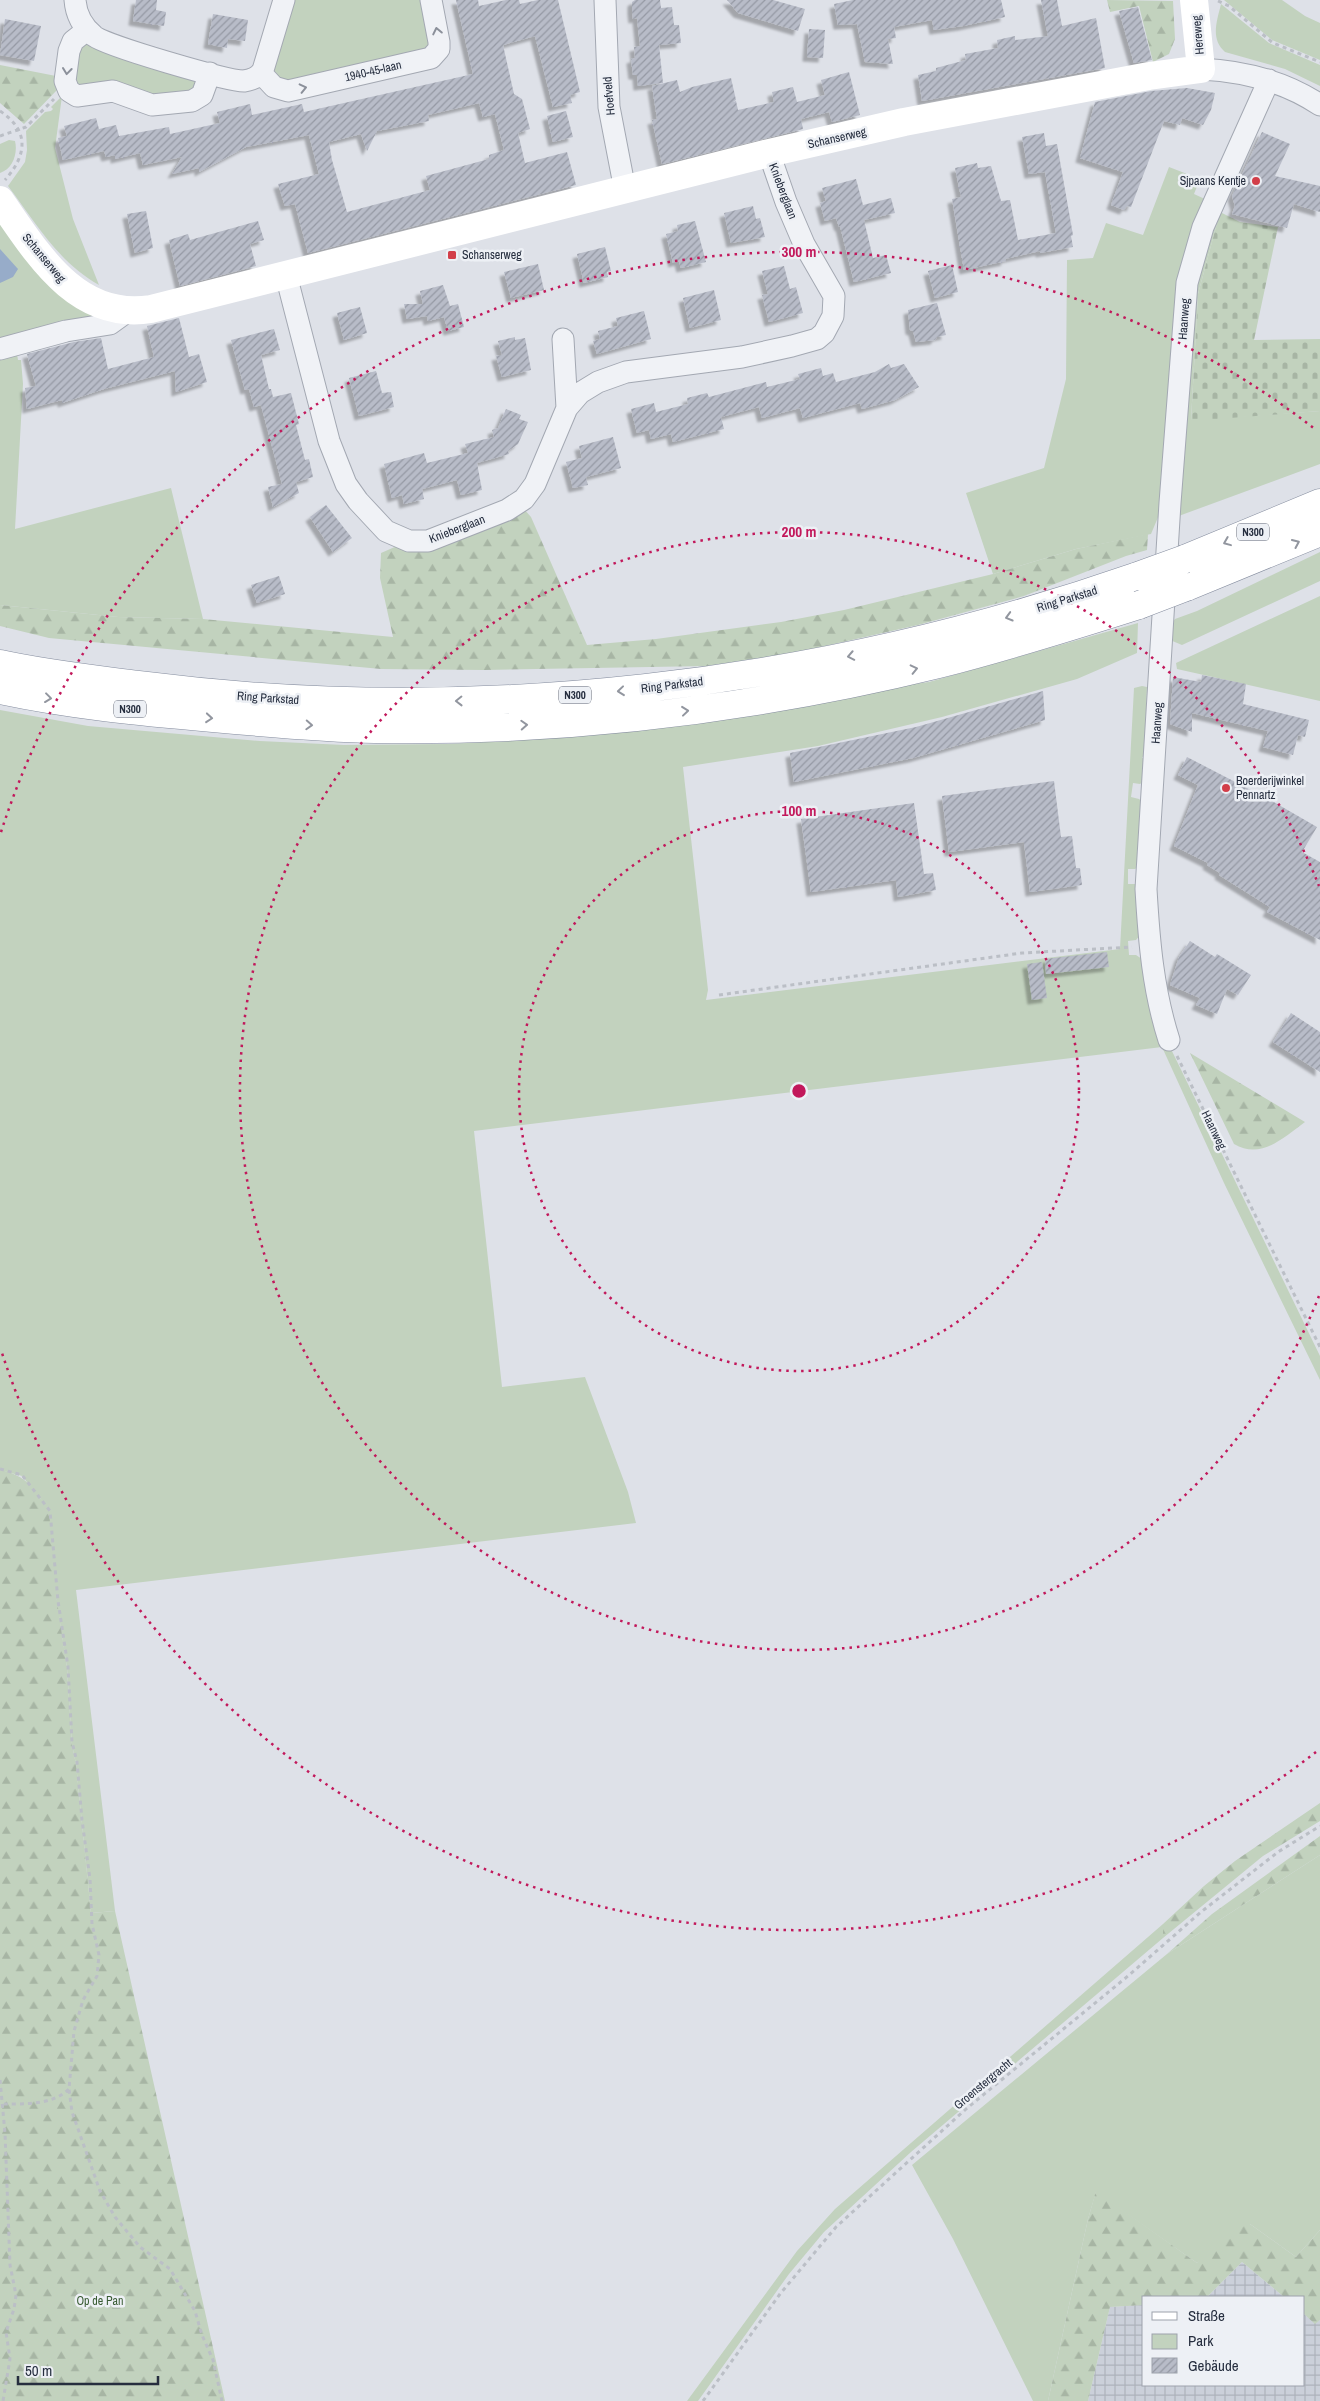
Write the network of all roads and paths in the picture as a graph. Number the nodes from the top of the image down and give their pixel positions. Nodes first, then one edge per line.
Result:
1 (75, 0) edge
2 (284, 0) edge
3 (430, 0) edge
4 (605, 0) edge
5 (1194, 0) edge
6 (1218, 1) edge
7 (87, 30) junction
8 (1320, 62) edge
9 (1201, 70) junction
10 (210, 73) junction
11 (261, 73) junction
12 (1269, 80) junction
13 (67, 87) junction
14 (1320, 105) edge
15 (0, 111) edge
16 (18, 129) junction
17 (0, 136) edge
18 (769, 153) junction
19 (0, 186) edge
20 (625, 190) junction
21 (0, 200) edge
22 (286, 275) junction
23 (128, 311) junction
24 (563, 339) dead end
25 (0, 349) edge
26 (567, 408) junction
27 (1320, 503) edge
28 (1320, 532) edge
29 (0, 664) edge
30 (0, 690) edge
31 (1149, 946) junction
32 (718, 995) dead end
33 (1169, 1040) joint
34 (1320, 1346) edge
35 (0, 1469) edge
36 (1320, 1826) edge
37 (0, 2080) edge
38 (69, 2089) junction
39 (4, 2104) junction
40 (3, 2401) edge
41 (222, 2401) edge
42 (703, 2401) edge

1 - 7 street
2 - 11 street
11 -> 3 street, 1940-45-laan
4 - 20 street, Hoefveld
5 - 9 main road, Hereweg
6 - 8 path
7 - 10 street
7 -> 13 street
9 - 12 street
9 - 18 main road, Schanserweg
10 - 11 street
10 - 13 street
12 - 14 street
12 - 31 street, Haanweg
13 - 16 path
15 - 16 path
16 - 17 path
16 - 19 path
18 - 20 main road, Schanserweg
18 - 26 street, Knieberglaan
20 - 22 main road, Schanserweg
21 - 23 main road, Schanserweg
22 - 23 main road, Schanserweg
22 - 26 street, Knieberglaan
23 - 25 street, Schanserweg
24 - 26 street, Knieberglaan
27 -> 29 main road, Ring Parkstad / N300, bridge
30 -> 28 main road, Ring Parkstad / N300, bridge
31 - 32 path
31 - 33 street, Haanweg
33 - 34 path, Haanweg
35 - 38 path
36 - 42 path, Groenstergracht
37 - 39 path
38 - 39 path
38 - 41 path
39 - 40 path

